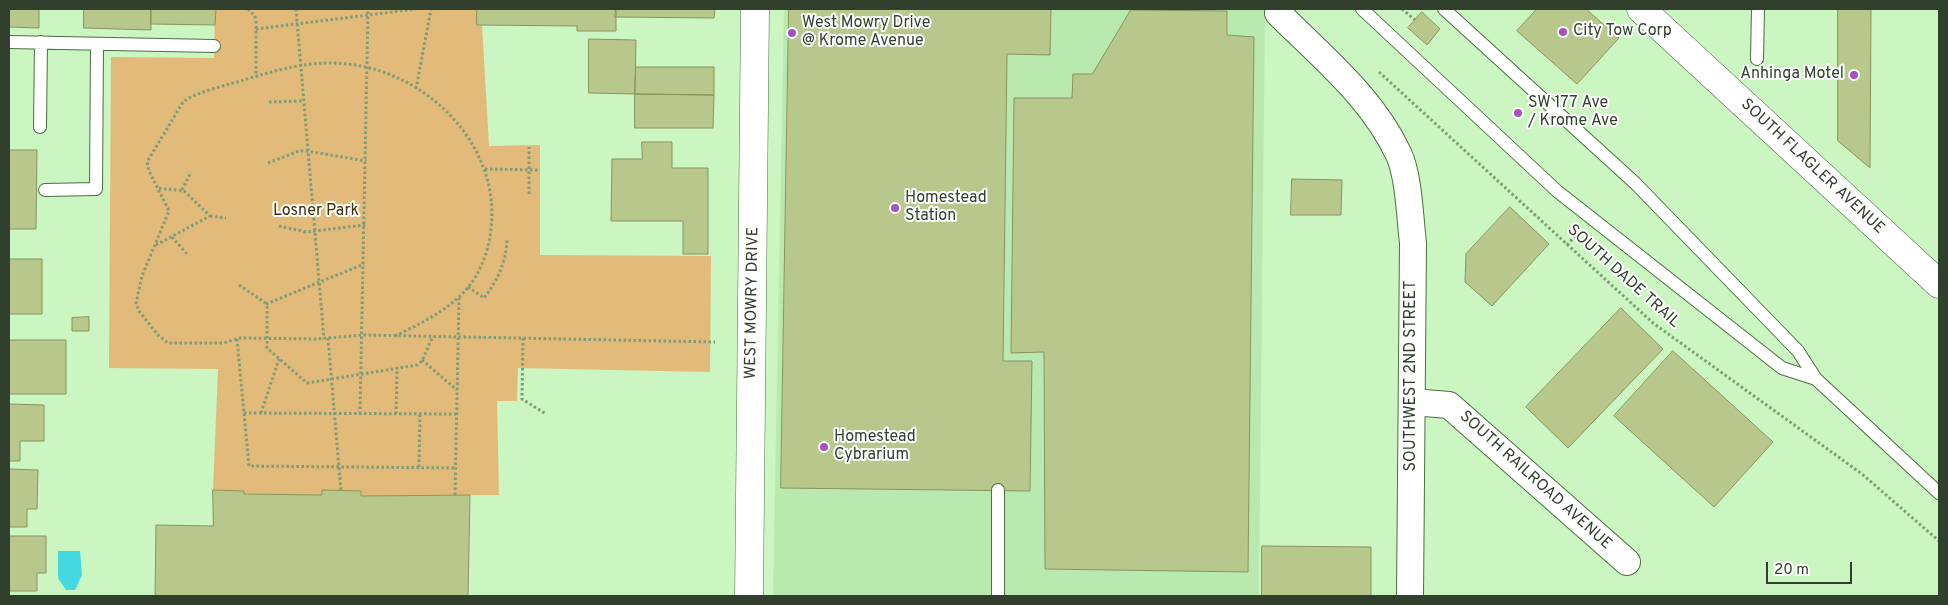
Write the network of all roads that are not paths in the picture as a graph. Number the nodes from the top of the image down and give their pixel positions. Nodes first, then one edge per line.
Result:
1 (755, 9) edge
2 (1362, 9) edge
3 (1444, 9) edge
4 (1641, 9) edge
5 (1758, 9) edge
6 (1278, 13) dead end
7 (9, 42) edge
8 (41, 42) junction
9 (97, 44) junction
10 (214, 46) dead end
11 (1757, 58) dead end
12 (40, 127) dead end
13 (45, 190) dead end
14 (1939, 284) edge
15 (1816, 379) junction
16 (1412, 402) junction
17 (998, 490) dead end
18 (1939, 493) edge
19 (1627, 562) dead end
20 (749, 596) edge
21 (998, 596) edge
22 (1410, 596) edge

1 - 20 street, WEST MOWRY DRIVE
2 - 15 lane
3 - 15 lane
4 - 14 street, SOUTH FLAGLER AVENUE
5 - 11 lane
6 - 16 street, SOUTHWEST 2ND STREET
7 - 8 lane
8 - 9 lane
8 - 12 lane
9 - 10 lane
9 - 13 lane
15 - 18 lane
16 - 19 street, SOUTH RAILROAD AVENUE
16 - 22 street, SOUTHWEST 2ND STREET
17 - 21 lane

